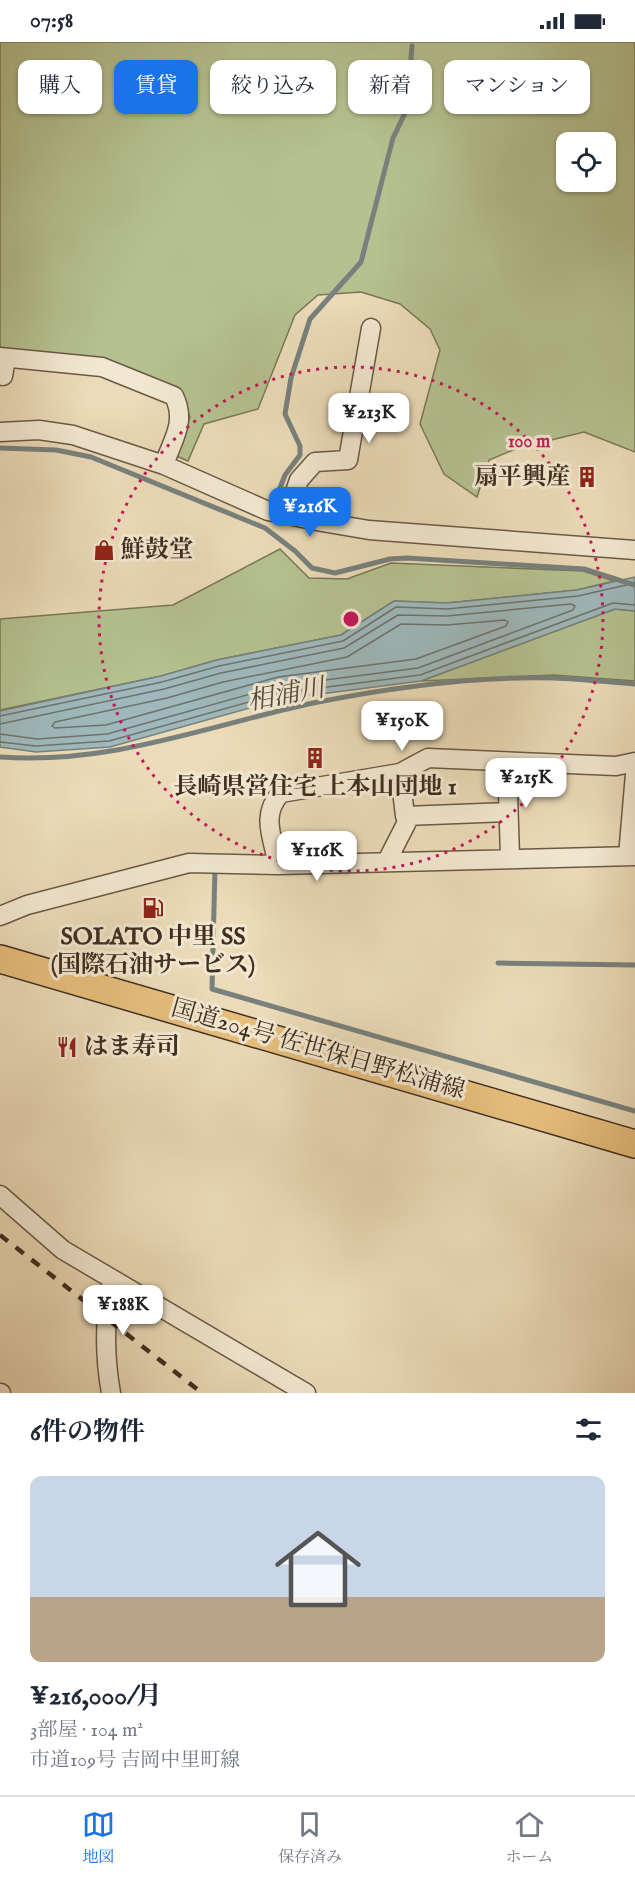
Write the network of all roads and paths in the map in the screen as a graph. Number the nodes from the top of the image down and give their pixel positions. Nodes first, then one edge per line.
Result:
1 (371, 328) dead end
2 (3, 364) edge
3 (0, 432) edge
4 (164, 465) junction
5 (287, 515) junction
6 (635, 550) edge
7 (507, 762) junction
8 (635, 762) edge
9 (400, 773) junction
10 (635, 774) edge
11 (508, 812) junction
12 (633, 812) edge
13 (410, 816) junction
14 (631, 856) edge
15 (510, 857) junction
16 (387, 861) junction
17 (278, 865) junction
18 (0, 916) edge
19 (0, 958) edge
20 (635, 1144) edge
21 (0, 1195) edge
22 (112, 1280) junction
23 (111, 1393) edge
24 (306, 1393) edge

1 - 5 street
2 - 4 street
3 - 4 street
4 - 5 street
5 - 6 street
7 - 8 street
7 - 9 street
7 - 11 street
9 - 13 street
9 - 17 street
10 - 12 street
11 - 13 street
11 - 15 street
12 - 14 street
13 - 16 street
14 - 15 street
15 - 16 street
16 - 17 street
17 - 18 street
19 - 20 highway, 国道204号 佐世保日野松浦線
21 - 22 street
22 - 23 street
22 - 24 street

